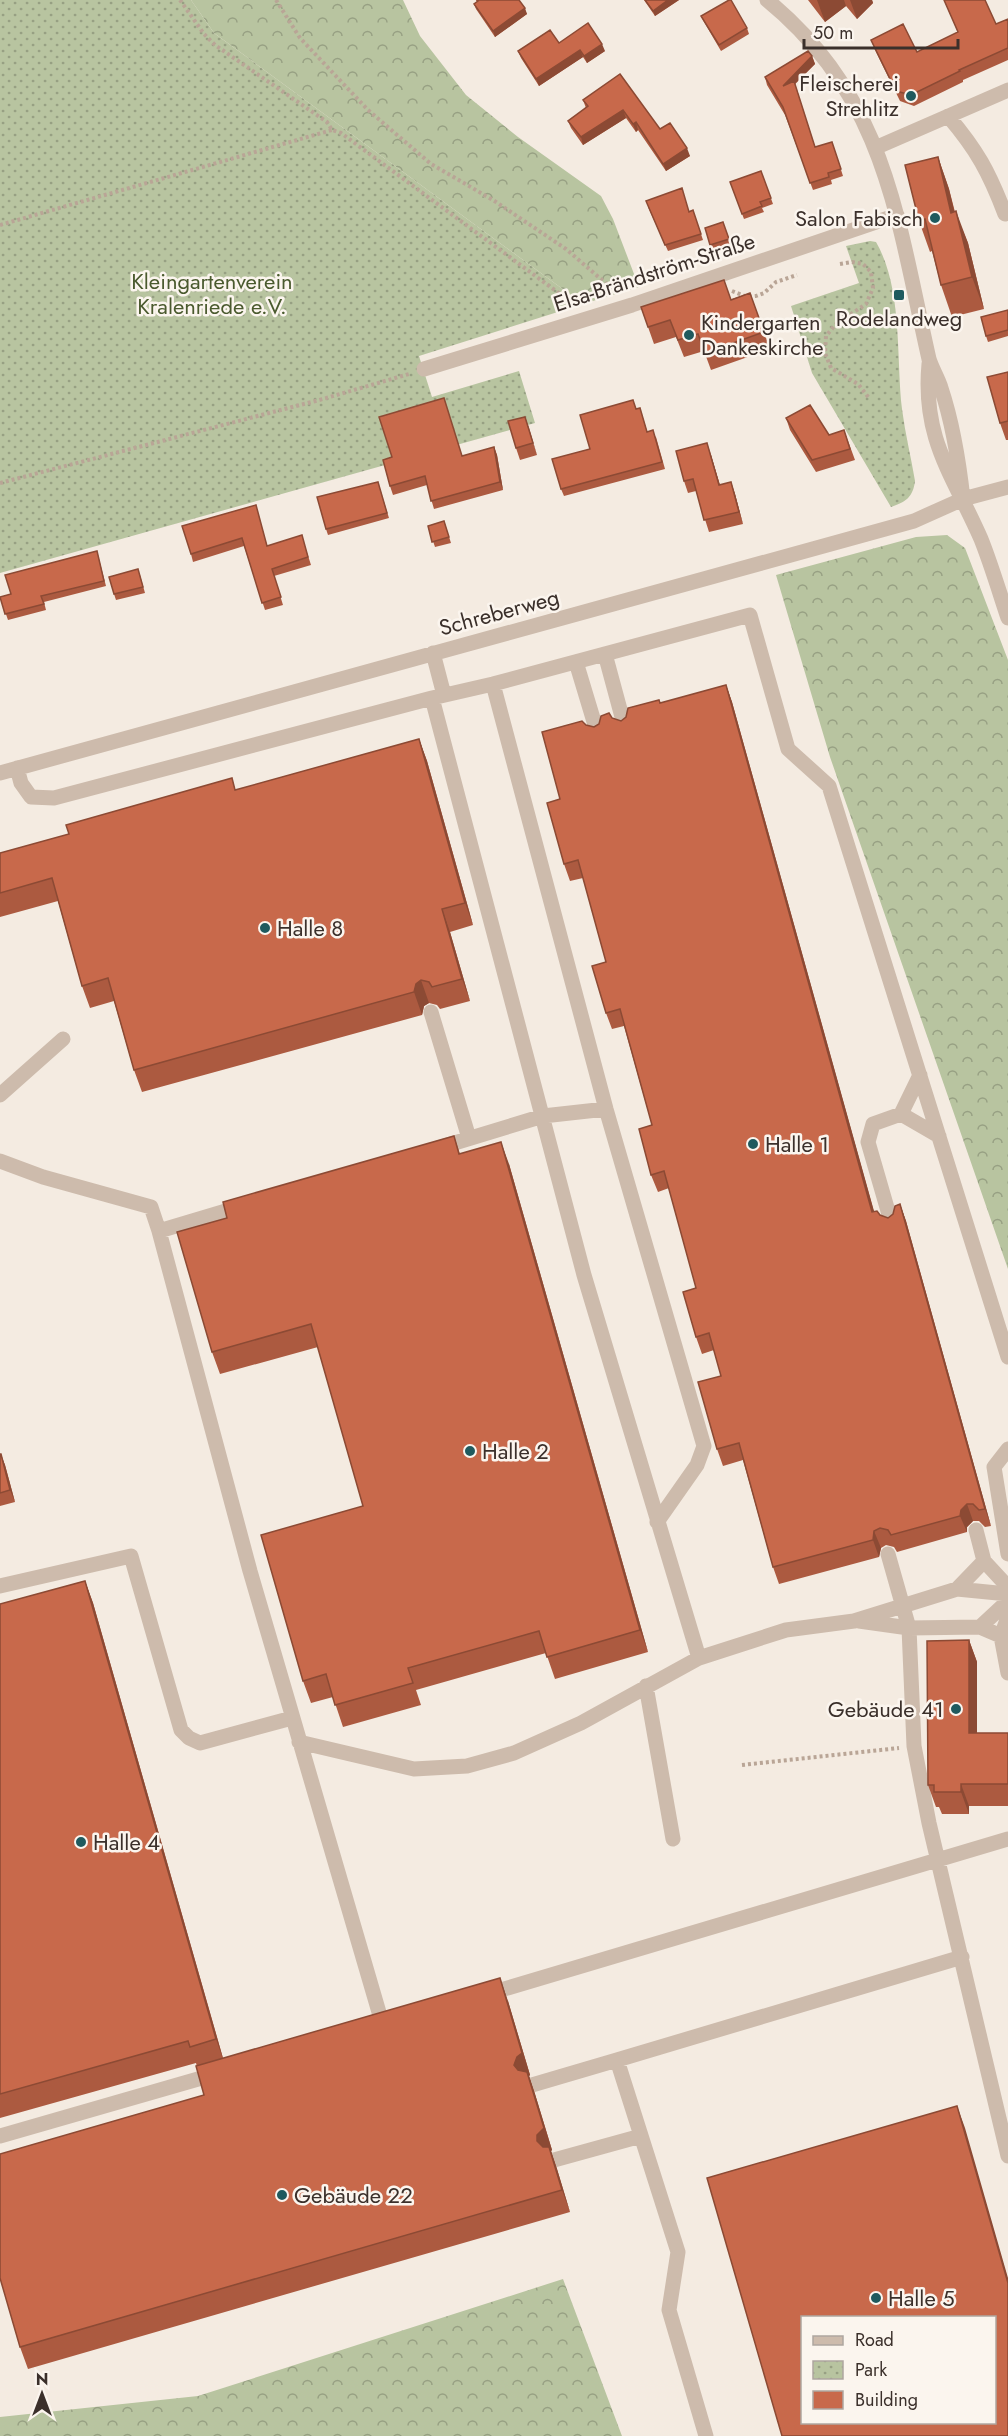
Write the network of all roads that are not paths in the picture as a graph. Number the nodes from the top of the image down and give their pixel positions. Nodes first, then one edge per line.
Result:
1 (767, 0) edge
2 (1008, 90) edge
3 (948, 116) junction
4 (875, 148) junction
5 (1005, 214) dead end
6 (897, 215) junction
7 (424, 369) road end
8 (1008, 487) edge
9 (963, 499) junction
10 (1008, 618) edge
11 (433, 653) junction
12 (605, 654) junction
13 (576, 662) junction
14 (493, 684) junction
15 (438, 696) junction
16 (625, 728) edge
17 (598, 735) edge
18 (17, 768) junction
19 (0, 773) edge
20 (431, 1012) dead end
21 (63, 1039) dead end
22 (920, 1075) junction
23 (0, 1095) edge
24 (606, 1109) junction
25 (901, 1114) junction
26 (543, 1116) junction
27 (939, 1136) junction
28 (469, 1138) junction
29 (423, 1152) edge
30 (0, 1161) edge
31 (263, 1200) edge
32 (892, 1225) edge
33 (159, 1231) junction
34 (1008, 1357) edge
35 (1008, 1449) edge
36 (657, 1522) junction
37 (976, 1530) dead end
38 (888, 1554) dead end
39 (1008, 1554) edge
40 (984, 1561) junction
41 (0, 1586) edge
42 (1008, 1587) edge
43 (957, 1589) junction
44 (1008, 1594) edge
45 (1008, 1601) edge
46 (902, 1606) junction
47 (1008, 1617) edge
48 (854, 1621) junction
49 (980, 1627) junction
50 (909, 1629) junction
51 (1001, 1636) junction
52 (699, 1658) junction
53 (1008, 1673) edge
54 (646, 1686) junction
55 (292, 1718) junction
56 (299, 1742) junction
57 (673, 1839) dead end
58 (1008, 1839) edge
59 (936, 1860) junction
60 (962, 1958) junction
61 (470, 1999) edge
62 (383, 2026) edge
63 (617, 2060) junction
64 (236, 2068) edge
65 (532, 2085) edge
66 (0, 2136) edge
67 (641, 2136) junction
68 (1008, 2156) edge
69 (555, 2160) edge
70 (706, 2436) edge

1 - 4 street
2 - 3 street
3 - 4 street
3 - 5 street
4 - 6 street
6 - 7 street, Elsa-Brändström-Straße
6 - 9 street
8 - 9 street, Schreberweg
9 - 10 street
9 - 11 street, Schreberweg
11 - 15 street
11 - 18 street, Schreberweg
12 - 13 street
12 - 16 street
12 - 22 street
13 - 14 street
13 - 17 street
14 - 15 street
14 - 24 street
15 - 18 street
15 - 26 street
18 - 19 street, Schreberweg
20 - 28 street
21 - 23 street
22 - 25 street
22 - 27 street
24 - 26 street
24 - 36 street
25 - 27 street
25 - 32 street
26 - 28 street
26 - 36 street
27 - 34 street
28 - 29 street
30 - 33 street
31 - 33 street
33 - 55 street
35 - 39 street
36 - 52 street
37 - 40 street
38 - 46 street
40 - 42 street
40 - 43 street
41 - 55 street
43 - 44 street
43 - 46 street
45 - 49 street
46 - 48 street
46 - 50 street
47 - 51 street
48 - 50 street
48 - 52 street
49 - 50 street
49 - 51 street
50 - 59 street
51 - 53 street
52 - 54 street
54 - 56 street
54 - 57 street
55 - 56 street
56 - 62 street
58 - 59 street
59 - 60 street
59 - 61 street
60 - 63 street
60 - 68 street
63 - 65 street
63 - 67 street
64 - 66 street
67 - 69 street
67 - 70 street

